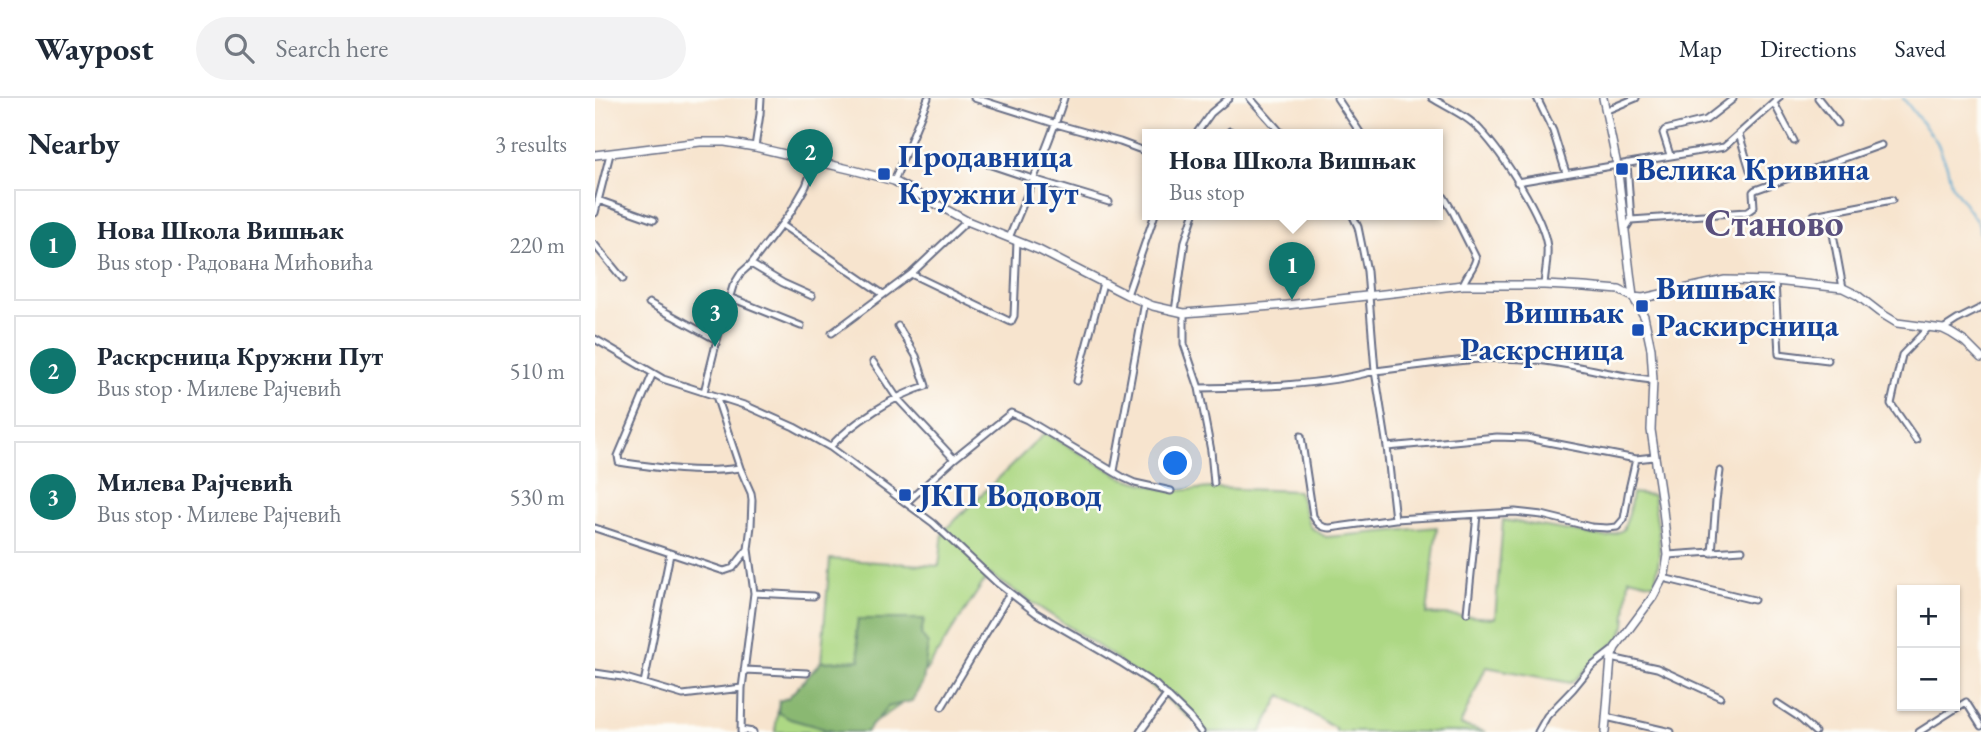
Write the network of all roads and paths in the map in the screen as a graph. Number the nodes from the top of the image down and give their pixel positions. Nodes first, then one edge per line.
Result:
1 (761, 98) edge
2 (928, 98) edge
3 (974, 98) edge
4 (1064, 98) edge
5 (1229, 98) edge
6 (1250, 98) edge
7 (1337, 98) edge
8 (1431, 98) edge
9 (1537, 98) edge
10 (1603, 98) edge
11 (1636, 98) edge
12 (1779, 98) edge
13 (1818, 98) edge
14 (1733, 99) edge
15 (1774, 103) junction
16 (1607, 110) junction
17 (1838, 123) dead end
18 (1056, 124) junction
19 (1200, 129) edge
20 (1278, 129) edge
21 (1358, 129) edge
22 (1739, 134) junction
23 (1794, 141) dead end
24 (1881, 145) dead end
25 (755, 147) junction
26 (1142, 150) edge
27 (610, 154) junction
28 (595, 155) edge
29 (1670, 155) junction
30 (970, 158) dead end
31 (815, 161) junction
32 (1627, 163) junction
33 (1617, 164) junction
34 (1750, 170) dead end
35 (1566, 173) junction
36 (1033, 179) junction
37 (894, 181) junction
38 (1517, 182) junction
39 (1444, 197) dead end
40 (598, 200) junction
41 (1892, 200) dead end
42 (1108, 202) dead end
43 (1829, 212) junction
44 (595, 214) edge
45 (1814, 215) dead end
46 (654, 220) dead end
47 (1153, 220) edge
48 (1192, 220) edge
49 (1354, 220) edge
50 (1631, 220) junction
51 (967, 221) junction
52 (782, 225) junction
53 (1626, 228) junction
54 (1013, 240) junction
55 (595, 245) edge
56 (751, 264) junction
57 (911, 274) junction
58 (623, 279) dead end
59 (1775, 281) junction
60 (1103, 284) junction
61 (1463, 285) junction
62 (1543, 285) junction
63 (1843, 288) junction
64 (883, 294) junction
65 (1369, 294) junction
66 (1127, 295) junction
67 (812, 296) dead end
68 (729, 297) junction
69 (1633, 297) junction
70 (1145, 302) junction
71 (649, 303) dead end
72 (1981, 308) edge
73 (1175, 311) junction
74 (1184, 313) junction
75 (801, 326) dead end
76 (898, 326) dead end
77 (1929, 327) junction
78 (1943, 329) junction
79 (832, 333) dead end
80 (596, 340) edge
81 (717, 340) junction
82 (595, 348) edge
83 (1981, 358) edge
84 (1828, 360) dead end
85 (873, 362) dead end
86 (1375, 371) junction
87 (653, 373) junction
88 (1077, 380) dead end
89 (1653, 380) junction
90 (1199, 388) junction
91 (704, 392) junction
92 (716, 396) junction
93 (897, 398) junction
94 (1301, 436) dead end
95 (1916, 440) dead end
96 (830, 447) junction
97 (1387, 447) junction
98 (1654, 457) junction
99 (954, 459) junction
100 (1636, 459) junction
101 (740, 468) junction
102 (1114, 471) junction
103 (1720, 471) dead end
104 (1214, 483) dead end
105 (1171, 491) dead end
106 (906, 503) junction
107 (1477, 515) junction
108 (1395, 519) junction
109 (595, 528) edge
110 (748, 549) junction
111 (1742, 550) dead end
112 (1712, 553) junction
113 (670, 554) junction
114 (1668, 555) junction
115 (1663, 578) junction
116 (754, 593) junction
117 (1010, 593) junction
118 (814, 596) dead end
119 (1754, 600) dead end
120 (1467, 613) dead end
121 (1615, 648) junction
122 (1611, 658) junction
123 (744, 670) junction
124 (595, 673) edge
125 (807, 674) dead end
126 (644, 683) junction
127 (742, 688) junction
128 (1167, 695) junction
129 (1720, 697) dead end
130 (1777, 703) dead end
131 (942, 707) dead end
132 (1605, 717) junction
133 (1981, 726) edge
134 (741, 731) edge
135 (753, 732) edge
136 (1140, 732) edge
137 (1201, 732) edge
138 (1538, 732) edge
139 (1605, 732) edge
140 (1671, 732) edge
141 (1815, 732) edge
142 (1919, 732) edge

1 - 25 street
2 - 37 street
3 - 18 street
4 - 18 street
5 - 19 street
6 - 20 street
7 - 21 street
8 - 38 street
9 - 35 street
10 - 16 street
11 - 16 street
12 - 15 street
13 - 17 street
14 - 29 street
15 - 22 street
15 - 23 street
16 - 33 street
18 - 26 street
18 - 36 street
22 - 29 street
22 - 34 street
24 - 50 street
25 - 27 street
25 - 31 street
27 - 28 street
27 - 40 street
29 - 32 street
30 - 36 street
31 - 37 street
31 - 52 street
32 - 33 street
32 - 50 street
33 - 35 street
33 - 53 street
35 - 38 street
36 - 42 street
36 - 54 street
37 - 51 street
38 - 62 street
39 - 61 street
40 - 44 street
40 - 46 street
41 - 43 street
43 - 45 street
43 - 63 street
47 - 66 street
48 - 73 street
49 - 65 street
50 - 53 street
51 - 54 street
51 - 57 street
52 - 56 street
52 - 64 street
53 - 69 street
54 - 57 street
54 - 60 street
55 - 58 street
56 - 67 street
56 - 68 street
57 - 64 street
59 - 63 street
59 - 69 street
59 - 84 street
60 - 66 street
60 - 88 street
61 - 62 street
61 - 65 street
62 - 69 street
63 - 77 street
64 - 79 street
65 - 74 street
65 - 86 street
66 - 70 street
68 - 75 street
68 - 81 street
69 - 89 street
70 - 73 street
70 - 102 street
71 - 81 street
72 - 78 street
73 - 74 street
74 - 90 street
76 - 93 street
77 - 78 street
77 - 95 street
78 - 83 street
80 - 82 street
80 - 87 street
81 - 91 street
85 - 93 street
86 - 89 street
86 - 90 street
86 - 97 street
87 - 91 street
87 - 101 street
89 - 98 street
90 - 104 street
91 - 92 street
92 - 96 street
92 - 101 street
93 - 96 street
93 - 99 street
94 - 108 street
96 - 106 street
97 - 100 street
97 - 108 street
98 - 100 street
98 - 114 street
99 - 102 street
99 - 106 street
100 - 107 street
101 - 110 street
102 - 105 street
103 - 112 street
106 - 117 street
107 - 108 street
107 - 120 street
109 - 113 street
110 - 113 street
110 - 116 street
111 - 112 street
112 - 114 street
113 - 126 street
114 - 115 street
115 - 119 street
115 - 121 street
116 - 118 street
116 - 123 street
117 - 128 street
117 - 131 street
121 - 122 street
121 - 138 street
122 - 129 street
122 - 132 street
123 - 125 street
123 - 127 street
124 - 126 street
126 - 127 street
127 - 134 street
128 - 136 street
128 - 137 street
130 - 141 street
132 - 139 street
132 - 140 street
133 - 142 street
134 - 135 street

